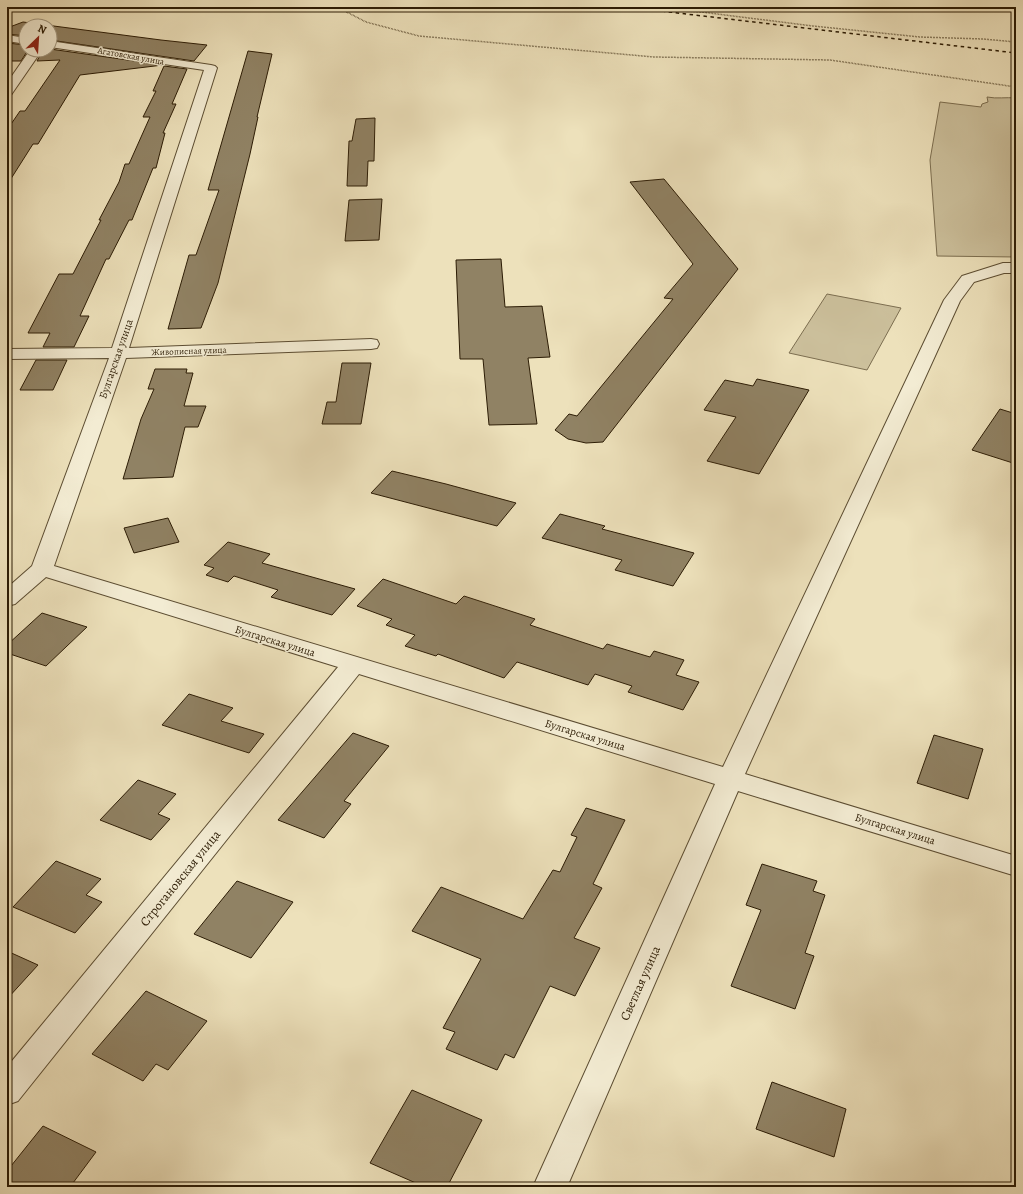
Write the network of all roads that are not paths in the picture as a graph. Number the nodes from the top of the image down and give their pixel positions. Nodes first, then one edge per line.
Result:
1 (7, 38) edge
2 (18, 40) edge
3 (58, 45) edge
4 (30, 58) edge
5 (211, 68) joint
6 (7, 92) edge
7 (1016, 268) edge
8 (371, 344) dead end
9 (119, 353) junction
10 (7, 354) edge
11 (42, 569) junction
12 (7, 599) edge
13 (353, 665) junction
14 (730, 779) junction
15 (1016, 866) edge
16 (7, 1091) edge
17 (550, 1187) edge

1 - 2 street
3 - 5 street, Агатовская улица
4 - 6 street
5 - 9 street, Булгарская улица
7 - 14 street, Светлая улица
8 - 9 street, Живописная улица
9 - 10 street, Живописная улица
9 - 11 street, Булгарская улица
11 - 12 street
11 - 13 street, Булгарская улица
13 - 14 street, Булгарская улица
13 - 16 street, Строгановская улица
14 - 15 street, Булгарская улица
14 - 17 street, Светлая улица

